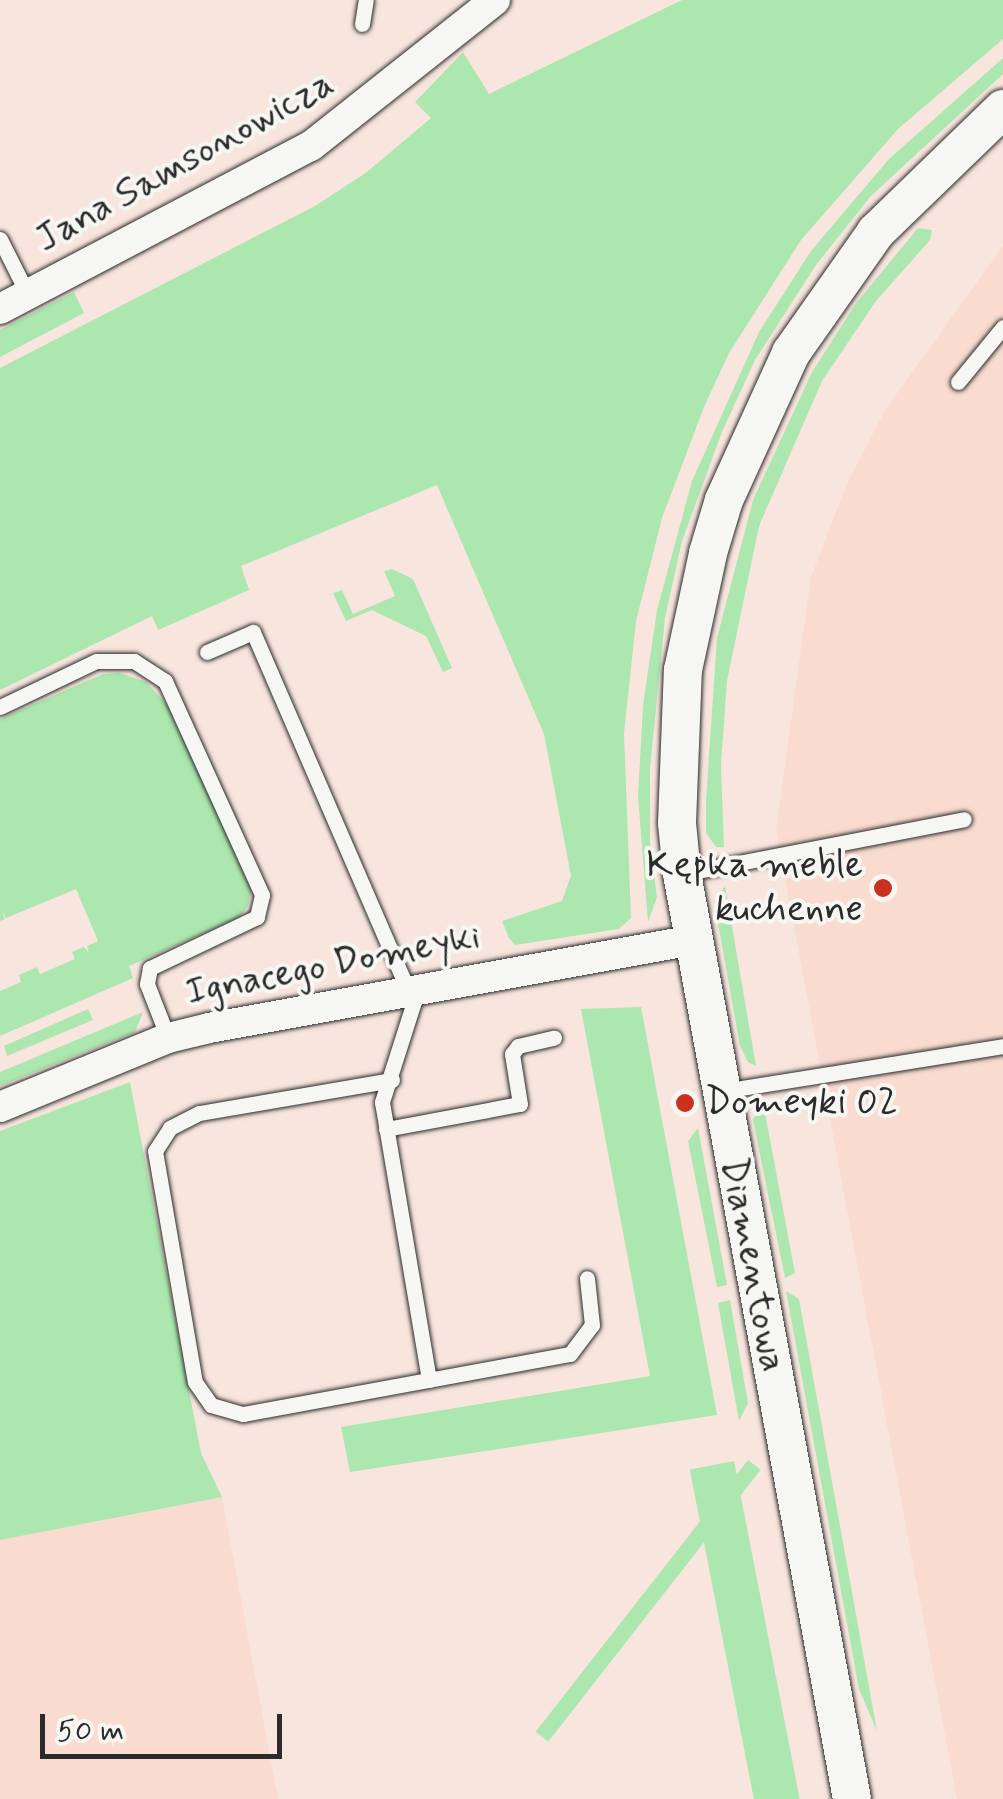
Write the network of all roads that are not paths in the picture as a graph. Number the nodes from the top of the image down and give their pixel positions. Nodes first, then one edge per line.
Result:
1 (366, 0) edge
2 (495, 0) edge
3 (362, 24) dead end
4 (1003, 109) edge
5 (0, 239) edge
6 (28, 295) junction
7 (0, 310) edge
8 (1003, 327) edge
9 (958, 382) dead end
10 (207, 652) dead end
11 (0, 707) edge
12 (964, 819) dead end
13 (682, 874) junction
14 (692, 940) junction
15 (413, 990) junction
16 (168, 1038) junction
17 (554, 1038) dead end
18 (1003, 1046) edge
19 (392, 1080) junction
20 (720, 1091) junction
21 (0, 1106) edge
22 (386, 1129) junction
23 (587, 1278) dead end
24 (429, 1380) junction
25 (852, 1799) edge

1 - 3 lane
2 - 6 street, Jana Samsonowicza
4 - 13 street, Diamentowa
5 - 6 lane
6 - 7 street, Jana Samsonowicza
8 - 9 lane
10 - 15 lane
11 - 16 lane
12 - 13 lane
13 - 14 street, Diamentowa
14 - 15 street, Ignacego Domeyki
14 - 20 street, Diamentowa
15 - 16 street, Ignacego Domeyki
15 - 19 lane
16 - 21 street, Ignacego Domeyki
17 - 22 lane
18 - 20 lane
19 - 22 lane
19 - 24 lane
20 - 25 street, Diamentowa
22 - 24 lane
23 - 24 lane

